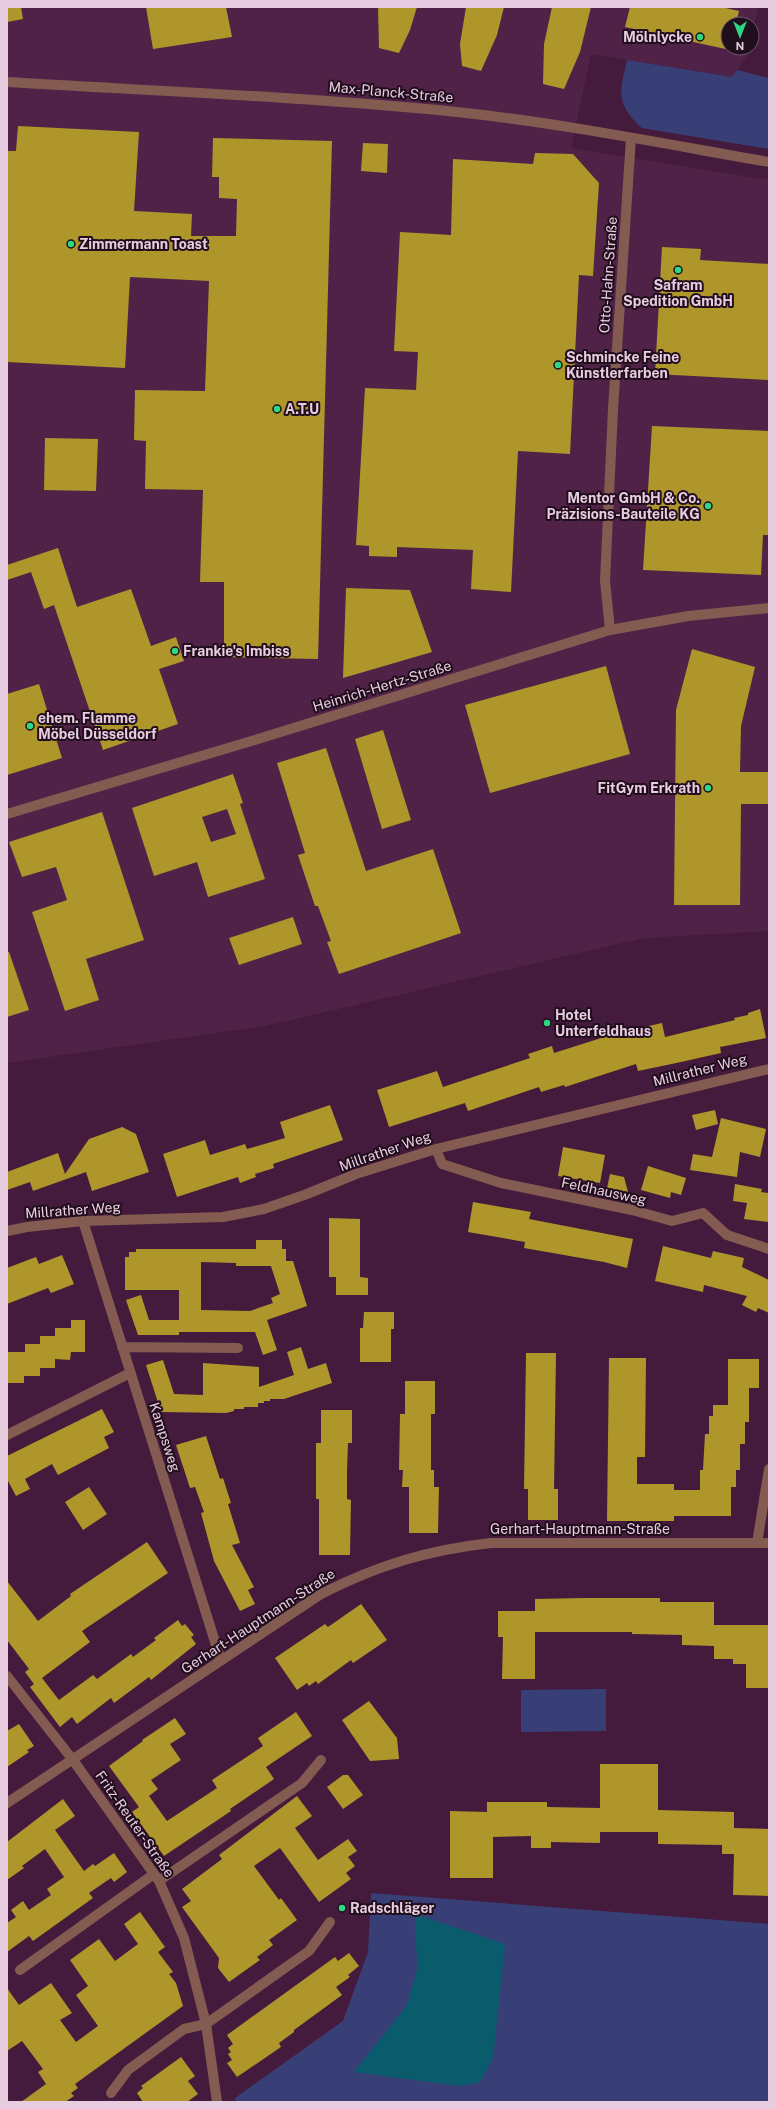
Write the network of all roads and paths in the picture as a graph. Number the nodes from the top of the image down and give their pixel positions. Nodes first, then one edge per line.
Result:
1 (7, 82) edge
2 (631, 138) junction
3 (769, 162) edge
4 (769, 608) edge
5 (610, 630) junction
6 (7, 814) edge
7 (769, 1069) edge
8 (436, 1148) junction
9 (83, 1221) junction
10 (7, 1230) edge
11 (769, 1249) edge
12 (122, 1347) junction
13 (238, 1348) dead end
14 (130, 1373) junction
15 (7, 1435) edge
16 (769, 1469) edge
17 (757, 1543) junction
18 (769, 1543) edge
19 (221, 1661) junction
20 (7, 1676) edge
21 (73, 1760) junction
22 (321, 1760) dead end
23 (7, 1803) edge
24 (156, 1877) junction
25 (330, 1922) dead end
26 (20, 1970) dead end
27 (206, 2024) junction
28 (111, 2093) dead end
29 (217, 2102) edge

1 - 2 street, Max-Planck-Straße
2 - 3 street, Max-Planck-Straße
2 - 5 street, Otto-Hahn-Straße
4 - 5 street, Heinrich-Hertz-Straße
5 - 6 street, Heinrich-Hertz-Straße
7 - 8 street, Millrather Weg
8 - 9 street, Millrather Weg
8 - 11 street, Feldhausweg
9 - 10 street, Millrather Weg
9 - 12 street, Kampsweg
12 - 13 street
12 - 14 street, Kampsweg
14 - 15 street
14 - 19 street, Kampsweg
16 - 17 street
17 - 18 street, Gerhart-Hauptmann-Straße
17 - 19 street, Gerhart-Hauptmann-Straße
19 - 21 street, Gerhart-Hauptmann-Straße
20 - 21 street, Fritz-Reuter-Straße
21 - 23 street, Gerhart-Hauptmann-Straße
21 - 24 street, Fritz-Reuter-Straße
22 - 24 street
24 - 26 street
24 - 27 street, Fritz-Reuter-Straße
25 - 27 street
27 - 28 street
27 - 29 street, Fritz-Reuter-Straße

